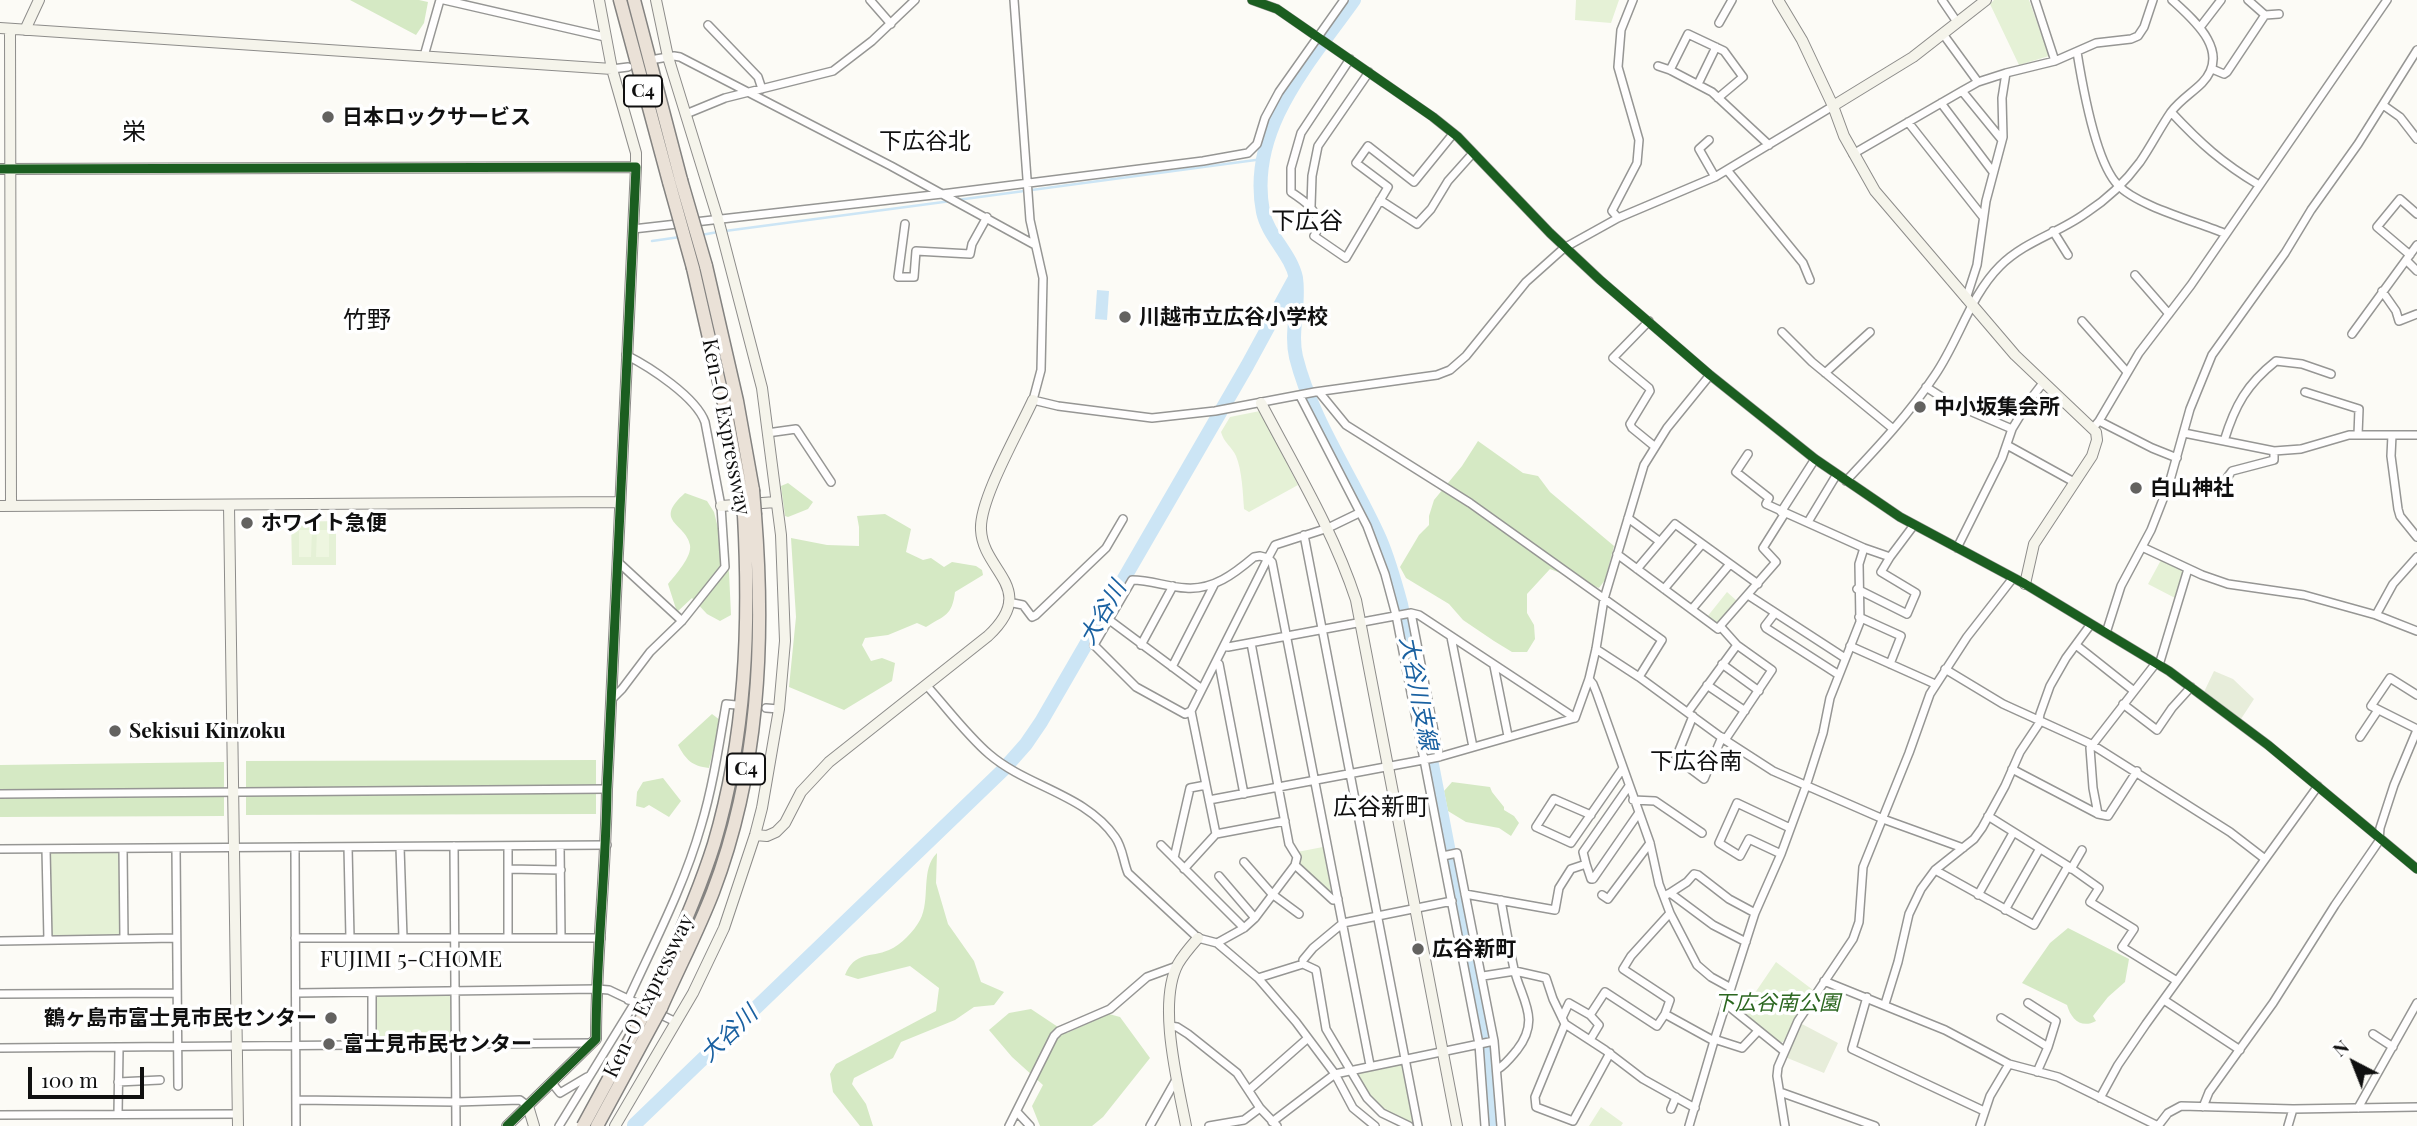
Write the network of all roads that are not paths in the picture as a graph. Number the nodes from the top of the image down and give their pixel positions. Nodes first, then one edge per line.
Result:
1 (40, 0) edge
2 (442, 0) edge
3 (599, 0) edge
4 (620, 0) edge
5 (634, 0) edge
6 (656, 0) edge
7 (870, 0) edge
8 (915, 0) edge
9 (1014, 0) edge
10 (1252, 0) edge
11 (1344, 0) edge
12 (1633, 0) edge
13 (1732, 0) edge
14 (1778, 0) edge
15 (1942, 0) edge
16 (1986, 0) edge
17 (2035, 0) edge
18 (2153, 0) edge
19 (2172, 0) edge
20 (2221, 0) edge
21 (2248, 0) edge
22 (2387, 0) edge
23 (2279, 14) dead end
24 (2265, 15) junction
25 (1957, 22) junction
26 (1719, 23) dead end
27 (891, 24) junction
28 (708, 25) dead end
29 (2201, 26) junction
30 (5, 28) edge
31 (25, 30) junction
32 (1942, 34) junction
33 (605, 37) junction
34 (1318, 37) junction
35 (1716, 47) junction
36 (2417, 50) edge
37 (2077, 52) junction
38 (424, 56) junction
39 (668, 57) junction
40 (1350, 59) junction
41 (656, 60) dead end
42 (2055, 61) junction
43 (1658, 66) dead end
44 (628, 67) dead end
45 (612, 69) junction
46 (2212, 69) junction
47 (1671, 70) junction
48 (1369, 72) junction
49 (2006, 73) junction
50 (1978, 82) junction
51 (1698, 84) junction
52 (762, 89) junction
53 (1962, 90) junction
54 (747, 93) junction
55 (1718, 98) junction
56 (1941, 103) junction
57 (2384, 104) junction
58 (1833, 106) junction
59 (2171, 112) junction
60 (685, 114) junction
61 (1908, 122) junction
62 (1453, 134) junction
63 (2417, 139) edge
64 (1709, 140) dead end
65 (2002, 141) junction
66 (1769, 145) junction
67 (1473, 153) junction
68 (1853, 154) junction
69 (636, 167) junction
70 (5, 169) edge
71 (1727, 170) junction
72 (1993, 172) junction
73 (1715, 177) junction
74 (675, 181) junction
75 (1026, 182) junction
76 (2259, 185) junction
77 (2118, 186) junction
78 (942, 194) junction
79 (2417, 198) edge
80 (1380, 200) junction
81 (1311, 206) junction
82 (2410, 207) junction
83 (2417, 214) edge
84 (987, 217) junction
85 (1983, 217) junction
86 (1618, 218) junction
87 (718, 219) junction
88 (905, 224) dead end
89 (633, 229) junction
90 (2053, 232) junction
91 (2226, 234) junction
92 (1035, 245) junction
93 (2417, 246) edge
94 (1564, 248) junction
95 (2068, 255) dead end
96 (2408, 257) junction
97 (2417, 271) edge
98 (2135, 275) dead end
99 (1810, 280) dead end
100 (2382, 291) junction
101 (1969, 302) junction
102 (2169, 314) junction
103 (2417, 314) edge
104 (2082, 320) dead end
105 (1649, 321) junction
106 (1782, 332) dead end
107 (1870, 332) dead end
108 (2352, 334) dead end
109 (626, 355) junction
110 (2127, 372) junction
111 (1825, 373) junction
112 (2331, 374) dead end
113 (1710, 375) junction
114 (2043, 383) junction
115 (1926, 387) junction
116 (1317, 392) junction
117 (2305, 393) dead end
118 (1302, 395) junction
119 (1033, 400) junction
120 (1261, 403) junction
121 (2096, 425) junction
122 (1892, 428) junction
123 (2012, 429) junction
124 (767, 433) junction
125 (2184, 433) junction
126 (2358, 435) junction
127 (2392, 435) junction
128 (2417, 435) edge
129 (2224, 440) junction
130 (2007, 445) junction
131 (1654, 446) junction
132 (2274, 451) junction
133 (1748, 454) dead end
134 (2177, 458) junction
135 (1815, 459) junction
136 (1837, 474) junction
137 (1846, 481) junction
138 (831, 482) dead end
139 (2074, 482) junction
140 (2169, 484) junction
141 (620, 502) junction
142 (776, 502) junction
143 (5, 506) edge
144 (229, 506) junction
145 (721, 506) junction
146 (1784, 512) junction
147 (1359, 513) junction
148 (1628, 518) junction
149 (1122, 519) dead end
150 (1808, 522) junction
151 (1914, 525) junction
152 (1328, 528) junction
153 (1304, 535) junction
154 (2417, 537) edge
155 (1659, 541) junction
156 (1702, 544) junction
157 (2142, 547) junction
158 (1864, 548) junction
159 (1957, 548) junction
160 (1617, 554) junction
161 (1890, 557) junction
162 (2417, 557) edge
163 (1268, 558) junction
164 (617, 561) junction
165 (1730, 564) junction
166 (1637, 569) junction
167 (2188, 569) junction
168 (2013, 578) junction
169 (1758, 584) junction
170 (2025, 584) junction
171 (1213, 585) junction
172 (1173, 586) junction
173 (1664, 589) junction
174 (1857, 589) junction
175 (1748, 595) junction
176 (1604, 599) junction
177 (1008, 602) junction
178 (1692, 609) junction
179 (1775, 613) junction
180 (1404, 614) junction
181 (2376, 615) junction
182 (1860, 617) junction
183 (1108, 620) junction
184 (682, 621) junction
185 (1360, 622) junction
186 (2091, 624) junction
187 (1720, 626) junction
188 (1322, 629) junction
189 (2417, 631) edge
190 (2106, 633) junction
191 (1287, 636) junction
192 (1451, 637) junction
193 (1251, 643) junction
194 (1142, 645) junction
195 (1737, 645) junction
196 (2076, 645) junction
197 (1224, 646) junction
198 (1850, 646) junction
199 (1596, 649) junction
200 (1845, 658) junction
201 (1216, 662) junction
202 (1722, 664) junction
203 (1890, 664) junction
204 (2157, 664) junction
205 (1494, 666) junction
206 (1172, 667) junction
207 (1945, 669) junction
208 (1839, 675) junction
209 (1639, 677) junction
210 (1589, 680) junction
211 (1936, 684) junction
212 (1707, 685) junction
213 (927, 686) junction
214 (2191, 687) junction
215 (1202, 689) junction
216 (1759, 691) junction
217 (2134, 691) junction
218 (2417, 695) edge
219 (611, 700) junction
220 (2123, 704) junction
221 (736, 705) dead end
222 (766, 708) dead end
223 (779, 709) junction
224 (2378, 710) junction
225 (1191, 711) junction
226 (1745, 711) junction
227 (1690, 714) junction
228 (1574, 718) junction
229 (2039, 720) junction
230 (2417, 730) edge
231 (1508, 736) junction
232 (2360, 737) dead end
233 (1723, 739) junction
234 (2091, 744) junction
235 (1473, 747) junction
236 (1431, 758) junction
237 (1388, 766) junction
238 (1623, 768) junction
239 (2012, 769) junction
240 (2137, 771) junction
241 (1350, 773) junction
242 (1315, 780) junction
243 (1206, 785) junction
244 (1629, 786) junction
245 (1806, 786) junction
246 (2318, 786) junction
247 (1279, 787) junction
248 (607, 789) junction
249 (0, 793) edge
250 (235, 793) junction
251 (1244, 794) junction
252 (1209, 800) junction
253 (1633, 800) junction
254 (1638, 814) junction
255 (2098, 814) junction
256 (1591, 815) junction
257 (1989, 816) junction
258 (1883, 819) junction
259 (1285, 821) junction
260 (1790, 828) junction
261 (2013, 833) junction
262 (1216, 834) junction
263 (1702, 834) dead end
264 (755, 835) junction
265 (2379, 835) junction
266 (1650, 843) junction
267 (560, 845) junction
268 (607, 845) junction
269 (1161, 845) dead end
270 (454, 846) junction
271 (508, 846) junction
272 (348, 847) junction
273 (400, 847) junction
274 (176, 848) junction
275 (236, 848) junction
276 (295, 848) junction
277 (1963, 848) junction
278 (0, 849) edge
279 (46, 849) junction
280 (122, 849) junction
281 (2039, 850) junction
282 (2082, 850) dead end
283 (1781, 854) junction
284 (1448, 855) junction
285 (1174, 858) junction
286 (2265, 859) junction
287 (1244, 862) dead end
288 (1586, 864) junction
289 (1295, 865) junction
290 (2069, 867) junction
291 (508, 869) junction
292 (1184, 869) junction
293 (2417, 869) edge
294 (561, 870) junction
295 (1935, 870) junction
296 (1219, 876) dead end
297 (1272, 894) junction
298 (1465, 894) junction
299 (1602, 895) dead end
300 (1666, 895) junction
301 (1978, 895) junction
302 (1338, 899) junction
303 (1501, 900) junction
304 (1452, 901) junction
305 (1416, 909) junction
306 (2005, 910) junction
307 (1670, 913) junction
308 (1755, 913) junction
309 (1299, 914) dead end
310 (1378, 916) junction
311 (1255, 918) junction
312 (1343, 923) junction
313 (1244, 928) junction
314 (455, 937) junction
315 (508, 937) junction
316 (561, 937) junction
317 (601, 937) junction
318 (1198, 937) junction
319 (176, 938) junction
320 (295, 938) junction
321 (350, 938) junction
322 (403, 938) junction
323 (124, 939) junction
324 (48, 940) junction
325 (0, 941) edge
326 (1745, 942) junction
327 (1217, 943) junction
328 (1303, 964) junction
329 (1177, 966) junction
330 (1515, 971) junction
331 (1483, 976) junction
332 (1258, 978) junction
333 (1824, 981) junction
334 (2178, 981) junction
335 (1731, 988) junction
336 (597, 989) junction
337 (455, 991) junction
338 (372, 992) junction
339 (177, 993) junction
340 (296, 993) junction
341 (0, 994) edge
342 (1867, 997) junction
343 (2164, 1000) junction
344 (631, 1002) junction
345 (2028, 1003) dead end
346 (2417, 1003) edge
347 (1726, 1004) junction
348 (1885, 1004) junction
349 (656, 1005) junction
350 (1665, 1014) junction
351 (1590, 1015) junction
352 (2001, 1017) dead end
353 (1564, 1021) junction
354 (677, 1022) junction
355 (1170, 1026) junction
356 (1758, 1031) junction
357 (2373, 1034) dead end
358 (1308, 1038) junction
359 (1590, 1040) junction
360 (1714, 1040) junction
361 (592, 1043) junction
362 (1486, 1043) junction
363 (296, 1045) junction
364 (372, 1045) junction
365 (456, 1045) junction
366 (236, 1046) junction
367 (2048, 1047) junction
368 (2393, 1047) junction
369 (0, 1048) edge
370 (119, 1049) junction
371 (177, 1049) junction
372 (2240, 1050) junction
373 (1442, 1051) junction
374 (1784, 1051) junction
375 (1610, 1053) junction
376 (1405, 1058) junction
377 (2009, 1064) junction
378 (1370, 1065) junction
379 (1351, 1069) junction
380 (1498, 1069) junction
381 (2036, 1072) junction
382 (1335, 1074) junction
383 (590, 1075) junction
384 (1177, 1078) junction
385 (160, 1080) dead end
386 (118, 1083) junction
387 (552, 1083) junction
388 (178, 1086) dead end
389 (1249, 1090) junction
390 (1780, 1092) junction
391 (1676, 1097) junction
392 (2099, 1098) junction
393 (296, 1100) junction
394 (456, 1102) junction
395 (528, 1106) junction
396 (2203, 1107) junction
397 (2417, 1107) edge
398 (1260, 1108) junction
399 (1695, 1108) junction
400 (2358, 1108) junction
401 (1671, 1109) dead end
402 (2293, 1109) junction
403 (1984, 1111) junction
404 (1017, 1112) junction
405 (118, 1114) junction
406 (238, 1114) junction
407 (0, 1115) edge
408 (1275, 1124) edge
409 (238, 1126) edge
410 (296, 1126) edge
411 (456, 1126) edge
412 (507, 1126) edge
413 (534, 1126) edge
414 (559, 1126) edge
415 (583, 1126) edge
416 (597, 1126) edge
417 (614, 1126) edge
418 (1009, 1126) edge
419 (1030, 1126) edge
420 (1150, 1126) edge
421 (1186, 1126) edge
422 (1209, 1126) edge
423 (1375, 1126) edge
424 (1409, 1126) edge
425 (1418, 1126) edge
426 (1457, 1126) edge
427 (1485, 1126) edge
428 (1501, 1126) edge
429 (1689, 1126) edge
430 (1785, 1126) edge
431 (1875, 1126) edge
432 (1980, 1126) edge
433 (2158, 1126) edge
434 (2288, 1126) edge

1 - 31 street
2 - 33 street
2 - 38 street
3 - 33 street
4 - 74 highway, Ken-O Expressway / C4
5 - 74 highway, Ken-O Expressway / C4
6 - 39 street
7 - 27 street
8 - 27 street
9 - 75 street
10 - 34 street
11 - 34 street
12 - 86 street
13 - 26 street
14 - 58 street
15 - 25 street
16 - 25 street
17 - 42 street
18 - 37 street
19 - 29 street
20 - 29 street
21 - 24 street
22 - 76 street
23 - 24 street
24 - 46 street
25 - 32 street
27 - 52 street
28 - 52 street
29 - 46 street
30 - 31 street
30 - 70 street
31 - 38 street
32 - 50 street
32 - 58 street
33 - 45 street
34 - 40 street
34 - 75 street
35 - 47 street
35 - 51 street
35 - 55 street
36 - 57 street
37 - 42 street
37 - 77 street
38 - 45 street
39 - 41 street
39 - 54 street
39 - 60 street
40 - 48 street
40 - 81 street
42 - 49 street
43 - 47 street
44 - 45 street
45 - 69 street
46 - 59 street
47 - 51 street
48 - 62 street
48 - 81 street
49 - 50 street
49 - 65 street
50 - 53 street
51 - 55 street
52 - 54 street
53 - 56 street
53 - 65 street
54 - 60 street
54 - 78 street
55 - 66 street
56 - 61 street
56 - 72 street
57 - 63 street
57 - 125 street
58 - 66 street
58 - 68 street
59 - 76 street
59 - 77 street
60 - 87 street
61 - 68 street
61 - 85 street
62 - 67 street
62 - 80 street
64 - 73 street
65 - 72 street
66 - 71 street
67 - 80 street
67 - 94 street
68 - 101 street
69 - 70 street
69 - 89 street
70 - 143 street
71 - 73 street
71 - 99 street
72 - 85 street
73 - 86 street
74 - 349 highway, Ken-O Expressway / C4, bridge
75 - 78 street
75 - 92 street
76 - 91 street
77 - 90 street
77 - 91 street
78 - 84 street
78 - 87 street
79 - 82 street
80 - 81 street
82 - 83 street
82 - 96 street
84 - 88 street
84 - 92 street
85 - 101 street
86 - 94 street
87 - 89 street
87 - 124 street
89 - 109 street
90 - 95 street
90 - 101 street
91 - 102 street
92 - 119 street
93 - 96 street
94 - 105 street
94 - 116 street
96 - 97 street
96 - 100 street
98 - 102 street
100 - 103 street
100 - 108 street
101 - 114 street
101 - 115 street
102 - 110 street
104 - 110 street
105 - 113 street
105 - 131 street
106 - 111 street
107 - 111 street
109 - 141 street
109 - 145 street
110 - 121 street
111 - 122 street
112 - 129 street
113 - 131 street
113 - 135 street
114 - 121 street
114 - 123 street
115 - 122 street
115 - 123 street
116 - 118 street
116 - 176 street
117 - 126 street
118 - 120 street
118 - 147 street
119 - 120 street
119 - 177 street
120 - 152 street
121 - 134 street
121 - 139 street
122 - 137 street
123 - 130 street
124 - 138 street
124 - 142 street
125 - 129 street
125 - 134 street
126 - 127 street
126 - 132 street
127 - 128 street
127 - 154 street
129 - 132 street
130 - 139 street
130 - 159 street
131 - 148 street
132 - 140 street
133 - 146 street
134 - 140 street
135 - 136 street
135 - 146 street
136 - 137 street
136 - 150 street
137 - 151 street
139 - 170 street
140 - 157 street
141 - 144 street
141 - 164 street
142 - 145 street
142 - 223 street
143 - 144 street
144 - 250 street
145 - 184 street
146 - 150 street
146 - 169 street
147 - 152 street
147 - 180 street
148 - 155 street
148 - 160 street
149 - 177 street
150 - 158 street
151 - 159 street
151 - 161 street
152 - 153 street
152 - 185 street
153 - 163 street
153 - 188 street
155 - 156 street
155 - 166 street
156 - 165 street
156 - 173 street
157 - 167 street
157 - 190 street
158 - 161 street
158 - 174 street
159 - 168 street
160 - 166 street
160 - 176 street
161 - 174 street
162 - 181 street
163 - 171 street
163 - 191 street
163 - 197 street
164 - 184 street
164 - 219 street
165 - 169 street
165 - 178 street
166 - 173 street
167 - 181 street
167 - 204 street
168 - 170 street
168 - 207 street
169 - 175 street
170 - 186 street
171 - 172 street
171 - 206 street
172 - 183 street
172 - 194 street
173 - 178 street
174 - 182 street
175 - 179 street
175 - 187 street
176 - 199 street
176 - 209 street
177 - 213 street
178 - 187 street
179 - 200 street
179 - 208 street
180 - 185 street
180 - 192 street
180 - 236 street
180 - 236 street
181 - 189 street
182 - 198 street
182 - 203 street
183 - 194 street
183 - 225 street
184 - 219 street
185 - 188 street
185 - 237 street
186 - 190 street
186 - 196 street
187 - 195 street
188 - 191 street
188 - 241 street
190 - 204 street
191 - 193 street
191 - 242 street
192 - 205 street
192 - 235 street
193 - 197 street
193 - 247 street
194 - 206 street
195 - 202 street
195 - 216 street
196 - 217 street
196 - 229 street
197 - 201 street
198 - 200 street
198 - 203 street
199 - 209 street
199 - 210 street
200 - 208 street
201 - 215 street
201 - 251 street
202 - 212 street
202 - 216 street
203 - 211 street
204 - 214 street
204 - 217 street
205 - 228 street
205 - 231 street
206 - 215 street
207 - 211 street
207 - 229 street
208 - 245 street
209 - 227 street
210 - 228 street
210 - 238 street
211 - 258 street
212 - 226 street
212 - 227 street
213 - 264 street
213 - 318 street
214 - 220 street
214 - 246 street
215 - 225 street
216 - 226 street
217 - 220 street
218 - 224 street
219 - 248 street
220 - 234 street
221 - 344 street
222 - 223 street
223 - 264 street
224 - 230 street
224 - 232 street
225 - 243 street
226 - 233 street
227 - 233 street
227 - 233 street
228 - 231 street
229 - 234 street
229 - 239 street
230 - 265 street
231 - 235 street
233 - 245 street
234 - 240 street
234 - 255 street
235 - 236 street
236 - 237 street
236 - 284 street
237 - 241 street
237 - 305 street
238 - 244 street
238 - 256 street
239 - 255 street
239 - 257 street
240 - 255 street
240 - 286 street
241 - 242 street
241 - 310 street
242 - 247 street
242 - 302 street
243 - 252 street
243 - 285 street
244 - 253 street
244 - 288 street
245 - 258 street
245 - 260 street
246 - 265 street
246 - 286 street
247 - 251 street
247 - 259 street
248 - 250 street
248 - 268 street
249 - 250 street
250 - 275 street
251 - 252 street
252 - 262 street
253 - 254 street
253 - 263 street
254 - 266 street
254 - 288 street
256 - 256 street
257 - 261 street
257 - 277 street
258 - 277 street
258 - 333 street
259 - 262 street
259 - 289 street
260 - 283 street
260 - 283 street
261 - 281 street
261 - 301 street
262 - 292 street
264 - 354 street
265 - 293 street
265 - 372 street
266 - 299 street
266 - 300 street
267 - 268 street
267 - 271 street
267 - 294 street
268 - 317 street
269 - 285 street
270 - 271 street
270 - 273 street
270 - 314 street
271 - 291 street
272 - 273 street
272 - 276 street
272 - 321 street
273 - 322 street
274 - 275 street
274 - 280 street
274 - 319 street
275 - 276 street
275 - 366 street
276 - 320 street
277 - 295 street
278 - 279 street
279 - 280 street
279 - 324 street
280 - 323 street
281 - 290 street
281 - 306 street
282 - 290 street
283 - 308 street
284 - 298 street
284 - 304 street
285 - 292 street
286 - 334 street
287 - 297 street
288 - 303 street
289 - 297 street
289 - 302 street
290 - 306 street
290 - 334 street
291 - 294 street
291 - 315 street
292 - 313 street
294 - 316 street
295 - 301 street
295 - 348 street
296 - 311 street
297 - 309 street
297 - 311 street
298 - 303 street
298 - 331 street
300 - 307 street
300 - 308 street
300 - 326 street
301 - 306 street
302 - 312 street
303 - 330 street
304 - 305 street
304 - 362 street
305 - 310 street
305 - 373 street
307 - 335 street
307 - 350 street
308 - 326 street
310 - 312 street
310 - 376 street
311 - 313 street
312 - 328 street
312 - 378 street
313 - 327 street
314 - 315 street
314 - 322 street
314 - 337 street
315 - 316 street
316 - 317 street
317 - 336 street
318 - 327 street
318 - 329 street
319 - 323 street
319 - 339 street
320 - 321 street
320 - 340 street
321 - 322 street
323 - 324 street
324 - 325 street
326 - 335 street
327 - 332 street
328 - 332 street
328 - 379 street
329 - 355 street
329 - 404 street
330 - 331 street
330 - 353 street
330 - 380 street
331 - 362 street
332 - 358 street
333 - 342 street
333 - 374 street
334 - 343 street
335 - 347 street
336 - 337 street
336 - 344 street
336 - 361 street
337 - 338 street
337 - 365 street
338 - 340 street
338 - 364 street
339 - 341 street
339 - 371 street
340 - 363 street
342 - 348 street
342 - 403 street
343 - 372 street
343 - 392 street
344 - 354 street
344 - 383 street
345 - 367 street
346 - 368 street
347 - 356 street
347 - 360 street
348 - 377 street
349 - 415 highway, Ken-O Expressway / C4, bridge
349 - 416 highway, Ken-O Expressway / C4, bridge
350 - 351 street
350 - 360 street
351 - 353 street
351 - 359 street
352 - 367 street
353 - 359 street
353 - 375 street
354 - 417 street
355 - 384 street
355 - 389 street
356 - 360 street
356 - 374 street
357 - 368 street
358 - 382 street
358 - 389 street
359 - 375 street
360 - 399 street
361 - 365 street
361 - 387 street
362 - 373 street
362 - 380 street
362 - 427 street
363 - 364 street
363 - 366 street
363 - 393 street
364 - 365 street
365 - 394 street
366 - 371 street
366 - 406 street
367 - 381 street
368 - 400 street
369 - 370 street
370 - 371 street
370 - 386 street
371 - 388 street
372 - 396 street
373 - 376 street
373 - 426 street
374 - 390 street
375 - 391 street
376 - 378 street
376 - 425 street
377 - 381 street
377 - 403 street
378 - 379 street
379 - 382 street
379 - 424 street
380 - 428 street
381 - 392 street
382 - 408 street
382 - 423 street
383 - 387 street
383 - 414 street
384 - 420 street
384 - 421 street
385 - 386 street
386 - 405 street
387 - 395 street
389 - 398 street
390 - 430 street
390 - 431 street
391 - 399 street
391 - 401 street
392 - 433 street
393 - 394 street
393 - 410 street
394 - 395 street
394 - 411 street
395 - 412 street
395 - 413 street
396 - 402 street
396 - 433 street
397 - 400 street
398 - 408 street
398 - 422 street
399 - 429 street
400 - 402 street
402 - 434 street
403 - 432 street
404 - 418 street
404 - 419 street
405 - 406 street
405 - 407 street
406 - 409 street

